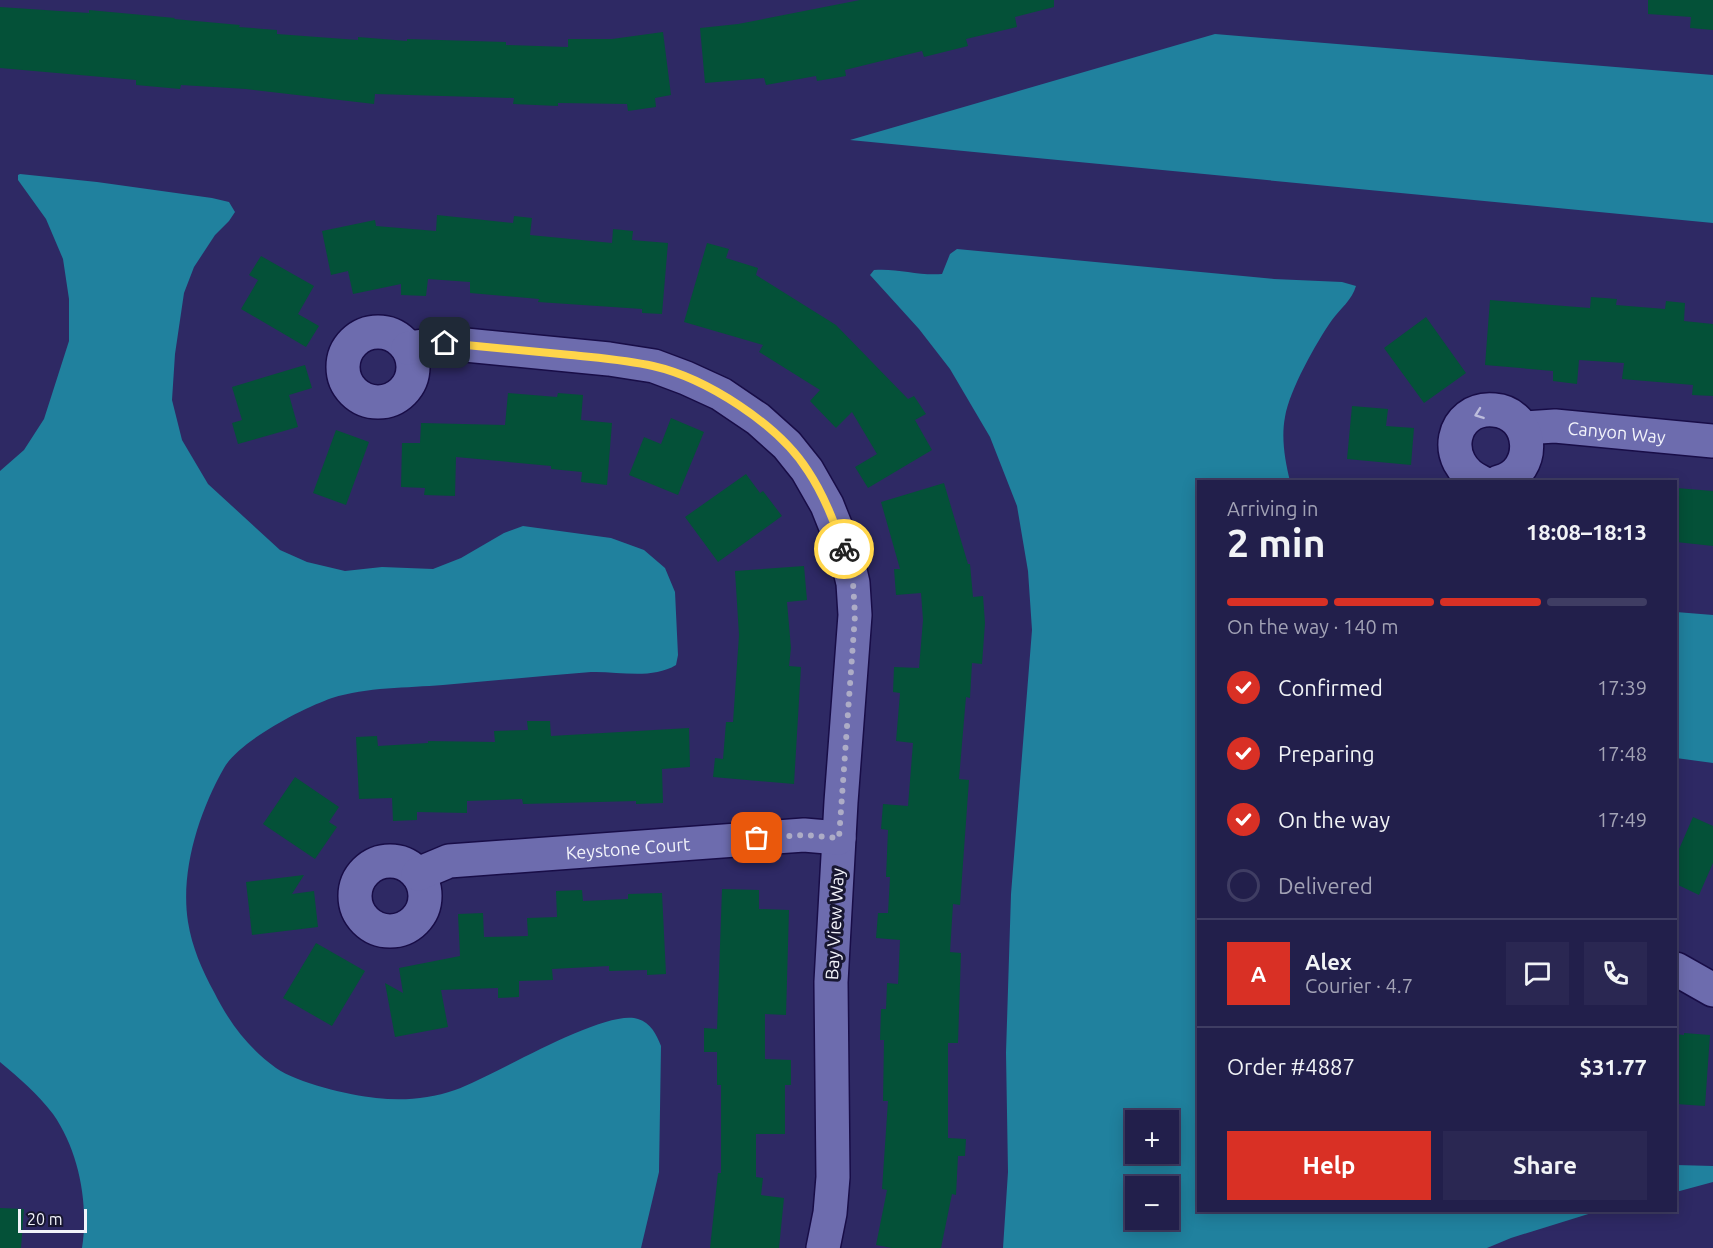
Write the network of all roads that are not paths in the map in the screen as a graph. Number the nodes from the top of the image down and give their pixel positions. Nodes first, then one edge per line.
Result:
1 (408, 348) dead end
2 (1522, 428) junction
3 (1713, 441) edge
4 (1477, 480) edge
5 (1506, 480) edge
6 (839, 838) junction
7 (418, 874) dead end
8 (1677, 970) edge
9 (1713, 990) edge
10 (823, 1248) edge

1 - 6 street, Bay View Way
2 - 3 street, Canyon Way
2 -> 4 street
2 - 5 street
6 - 7 street, Keystone Court
6 - 10 street, Bay View Way
8 - 9 street

